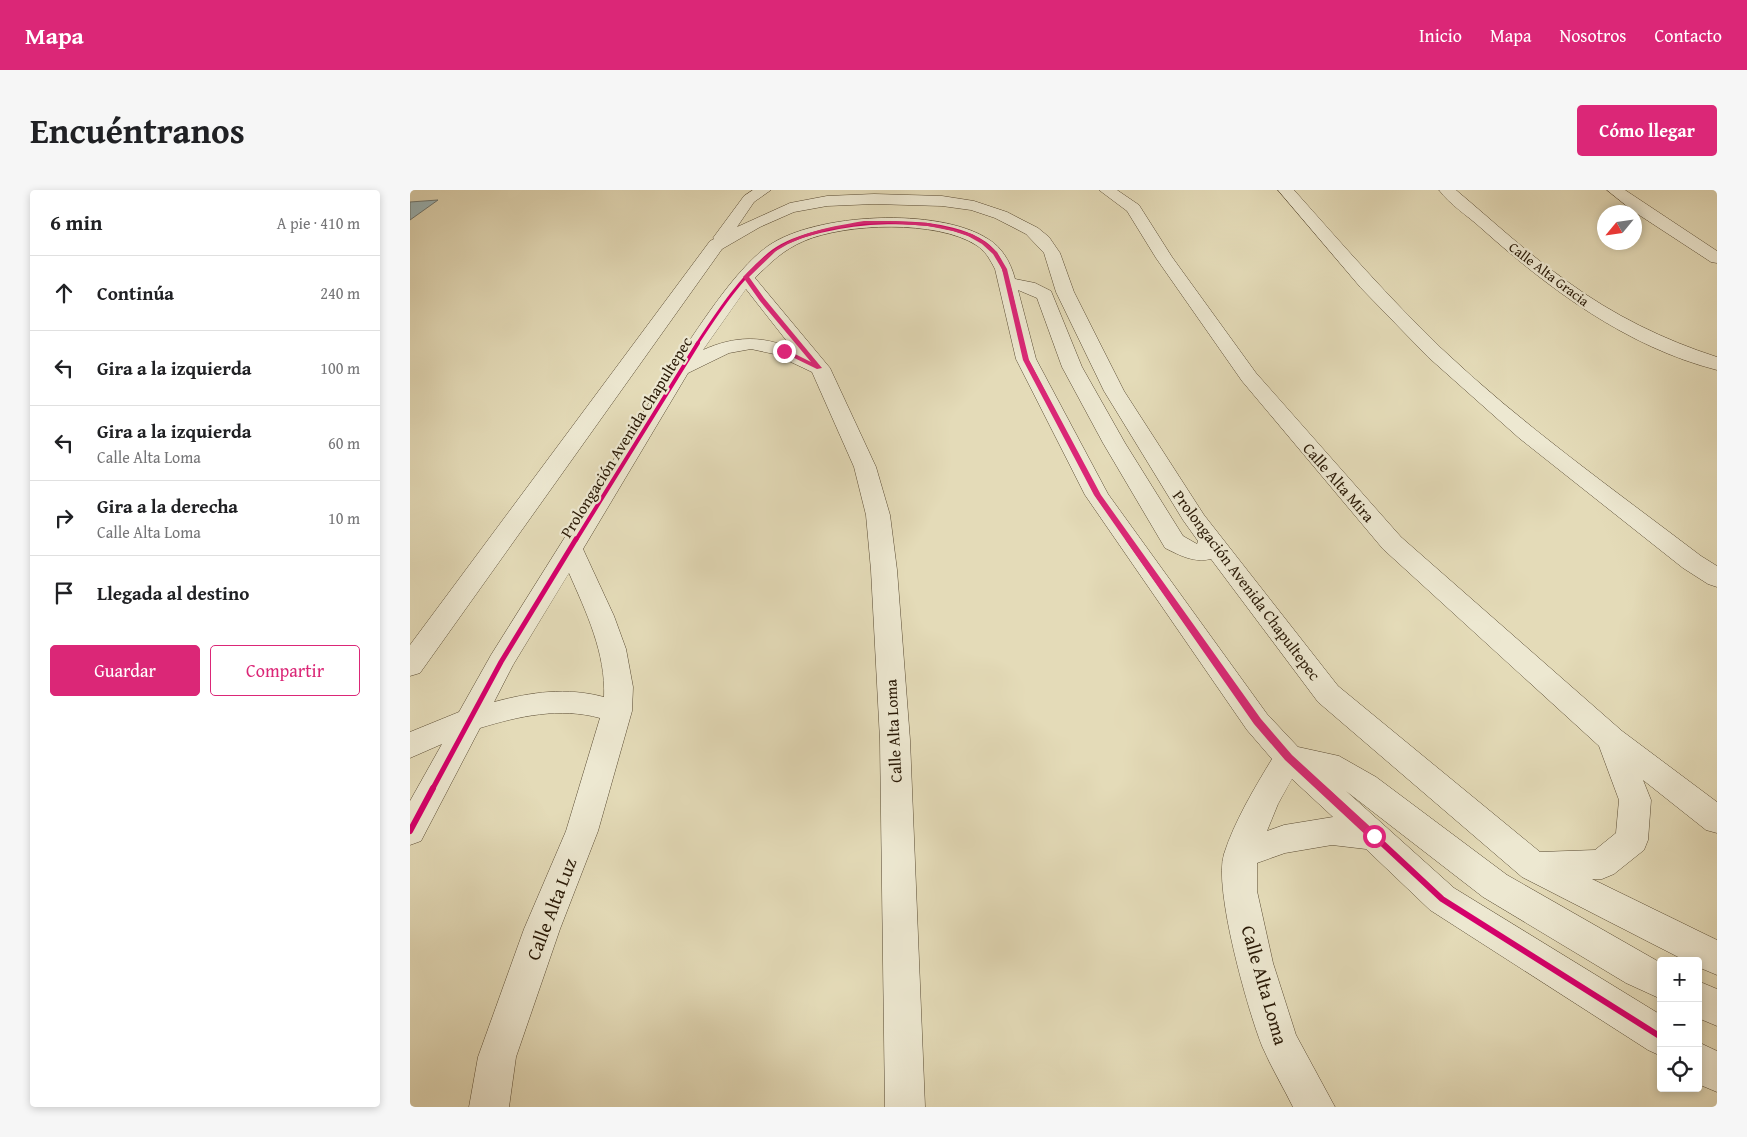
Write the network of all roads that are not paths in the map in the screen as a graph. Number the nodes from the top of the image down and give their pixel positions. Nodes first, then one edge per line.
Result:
1 (763, 190) edge
2 (953, 190) edge
3 (1107, 190) edge
4 (1286, 190) edge
5 (1447, 190) edge
6 (1615, 190) edge
7 (974, 206) junction
8 (716, 245) junction
9 (1717, 258) edge
10 (746, 277) junction
11 (1007, 282) junction
12 (1717, 364) edge
13 (682, 368) junction
14 (820, 368) junction
15 (1210, 541) junction
16 (571, 550) junction
17 (1692, 562) junction
18 (1717, 578) edge
19 (1717, 586) edge
20 (410, 666) edge
21 (617, 712) junction
22 (470, 722) junction
23 (1612, 739) junction
24 (410, 746) edge
25 (1288, 757) junction
26 (1717, 820) edge
27 (410, 830) edge
28 (1374, 836) junction
29 (1240, 855) junction
30 (1534, 867) junction
31 (1717, 958) edge
32 (1657, 980) edge
33 (1702, 1001) edge
34 (1717, 1008) edge
35 (1657, 1034) edge
36 (1702, 1064) edge
37 (1717, 1073) edge
38 (489, 1107) edge
39 (905, 1107) edge
40 (1315, 1107) edge

1 - 8 street
2 - 7 street
3 - 23 street, Calle Alta Mira
4 - 17 street
5 - 12 street, Calle Alta Gracia
6 - 9 street
7 - 8 street, Prolongación Avenida Chapultepec
7 - 15 street, Prolongación Avenida Chapultepec
8 - 20 street, Prolongación Avenida Chapultepec
10 - 11 street, Prolongación Avenida Chapultepec
10 - 13 street, Prolongación Avenida Chapultepec
10 - 14 street, Calle Alta Loma
11 - 15 street
11 - 25 street, Prolongación Avenida Chapultepec
13 - 14 street
13 - 16 street, Prolongación Avenida Chapultepec
14 - 39 street, Calle Alta Loma
15 - 30 street, Prolongación Avenida Chapultepec
16 - 21 street, Calle Alta Luz
16 - 22 street, Prolongación Avenida Chapultepec
17 - 18 street
17 - 19 street
21 - 22 street
21 - 38 street, Calle Alta Luz
22 - 24 street
22 - 27 street, Prolongación Avenida Chapultepec
23 - 26 street, Calle Alta Mira
23 - 30 street, Calle Alta Mira
25 - 28 street, Prolongación Avenida Chapultepec
25 - 29 street, Calle Alta Loma
25 - 32 street
28 - 29 street
28 - 35 street, Prolongación Avenida Chapultepec
29 - 40 street, Calle Alta Loma
30 - 31 street, Prolongación Avenida Chapultepec
33 - 34 street
36 - 37 street

